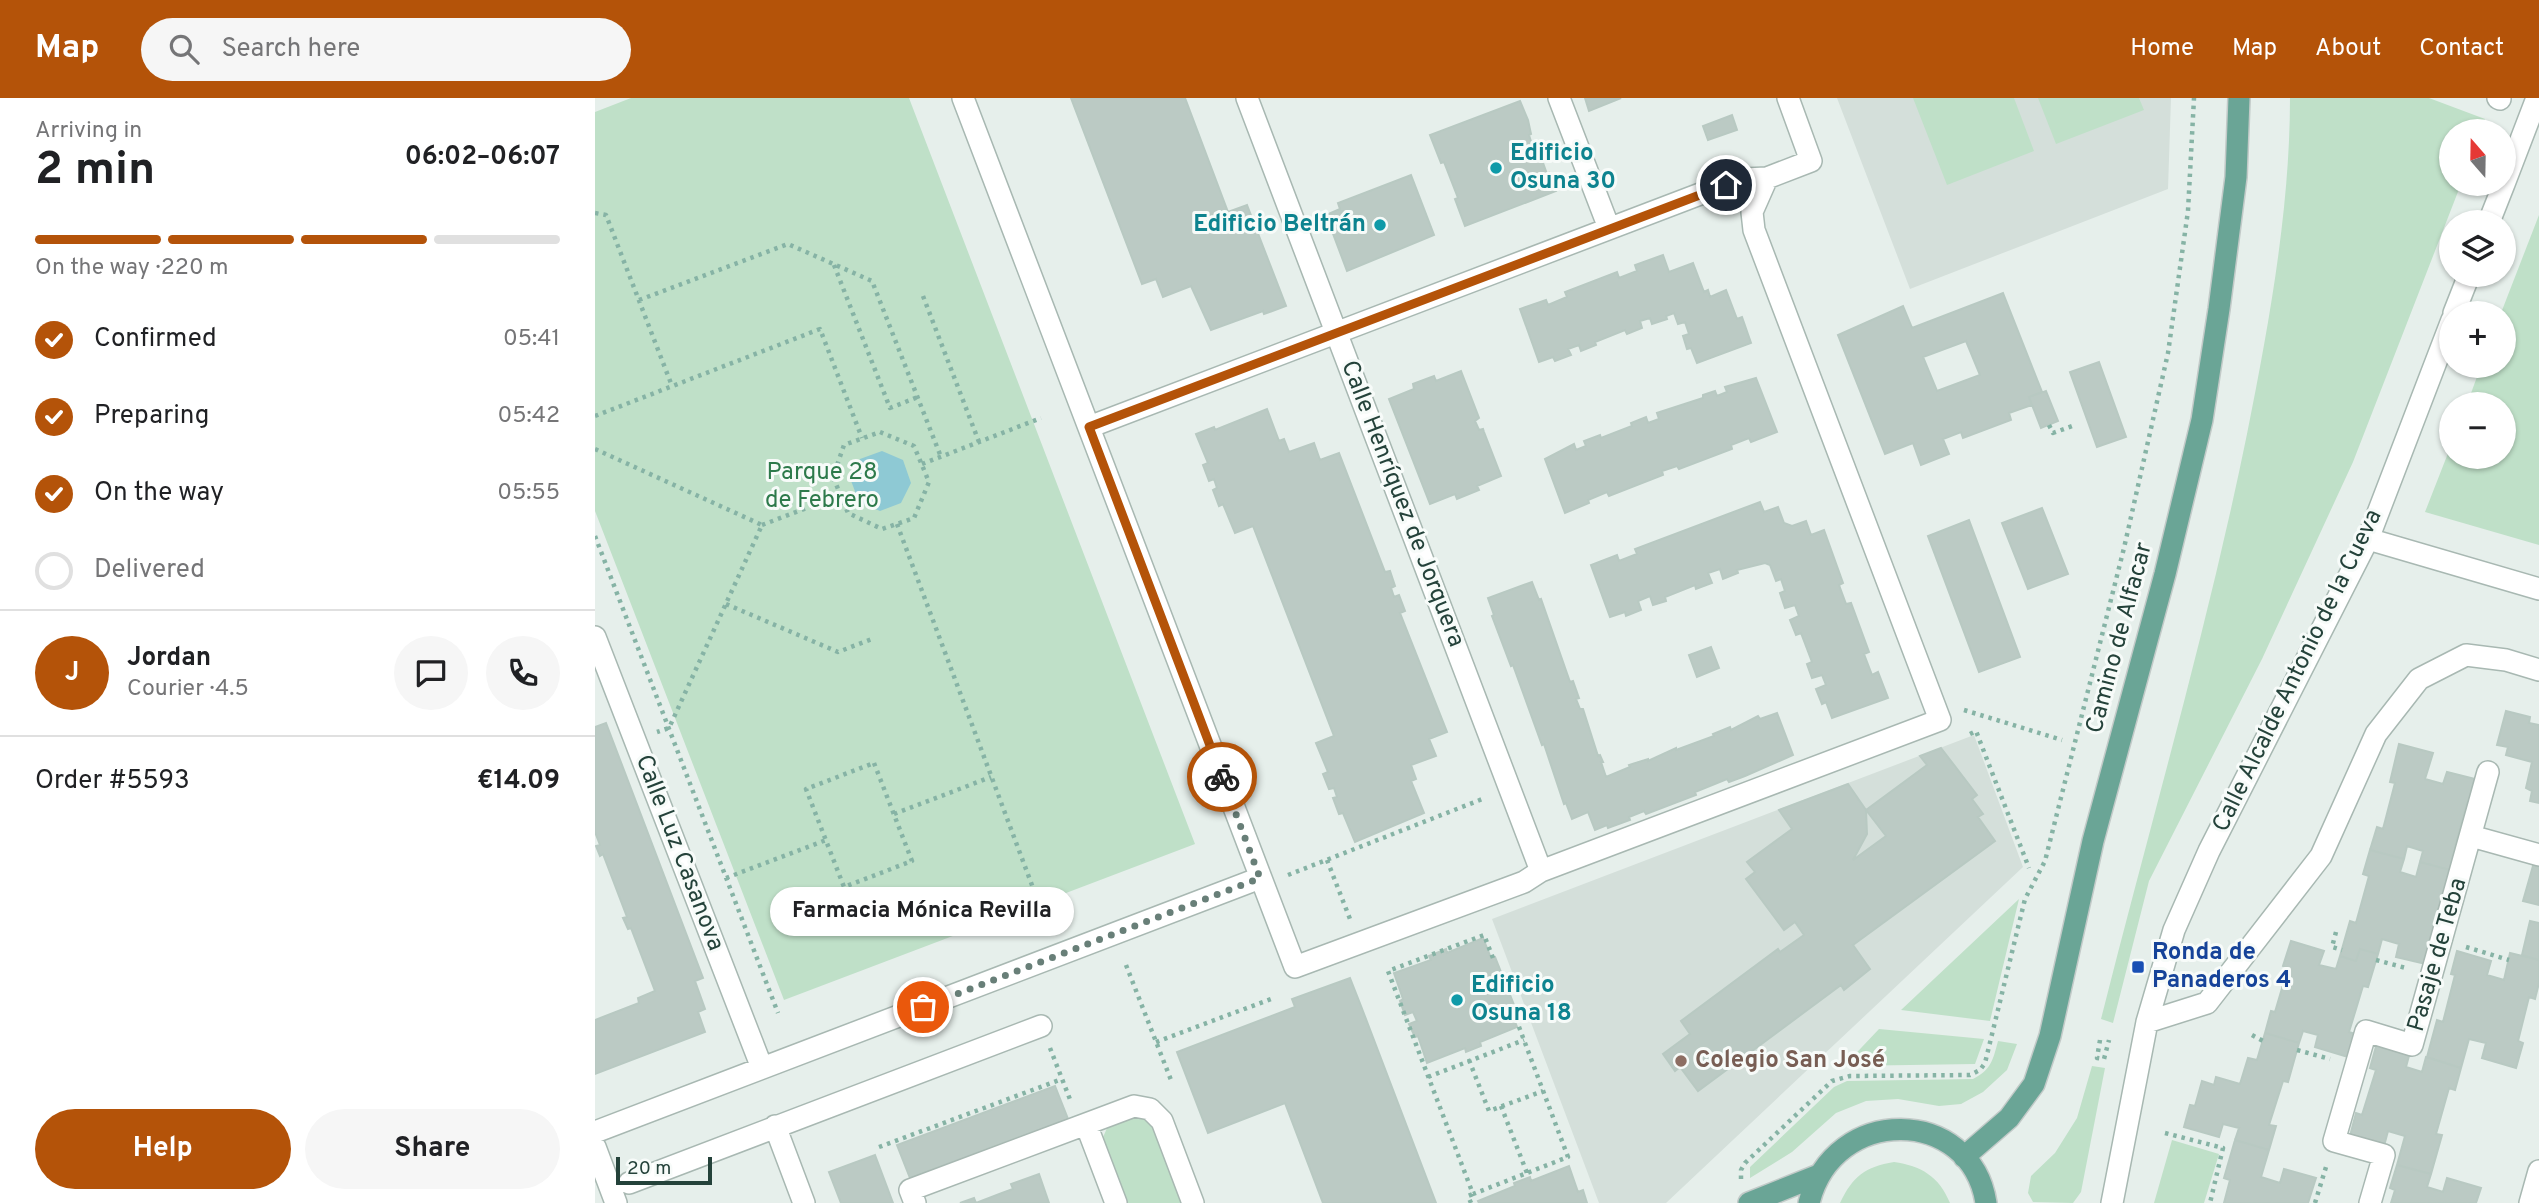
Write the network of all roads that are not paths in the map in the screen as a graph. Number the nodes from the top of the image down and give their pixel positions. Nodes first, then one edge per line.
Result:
1 (963, 98) edge
2 (1247, 98) edge
3 (1559, 98) edge
4 (1788, 98) edge
5 (2239, 98) edge
6 (2537, 98) edge
7 (2517, 150) edge
8 (1767, 178) junction
9 (1609, 228) junction
10 (1338, 334) junction
11 (2439, 354) edge
12 (1089, 427) junction
13 (2368, 539) junction
14 (2539, 589) edge
15 (595, 637) edge
16 (2539, 670) edge
17 (2489, 772) dead end
18 (2471, 836) junction
19 (2539, 855) edge
20 (1541, 871) junction
21 (1260, 878) junction
22 (2147, 1022) junction
23 (1041, 1026) road end
24 (762, 1068) junction
25 (1086, 1124) junction
26 (775, 1126) junction
27 (595, 1132) edge
28 (595, 1147) edge
29 (1964, 1157) junction
30 (2539, 1171) edge
31 (1819, 1175) junction
32 (629, 1183) dead end
33 (912, 1197) edge
34 (1751, 1202) edge
35 (616, 1203) edge
36 (804, 1203) edge
37 (1116, 1203) edge
38 (1193, 1203) edge
39 (1809, 1203) edge
40 (1986, 1203) edge
41 (2112, 1203) edge
42 (2370, 1203) edge
43 (2530, 1203) edge

1 - 12 street
2 - 10 street, Calle Henríquez de Jorquera
3 - 9 street
4 - 8 street
5 - 29 main road, Camino de Alfacar
6 - 7 street
8 - 9 street
8 - 20 street
9 - 10 street
10 - 12 street
10 - 20 street, Calle Henríquez de Jorquera
11 - 13 street, Calle Alcalde Antonio de la Cueva
12 - 21 street
13 - 14 street
13 - 22 street, Calle Alcalde Antonio de la Cueva
15 - 24 street, Calle Luz Casanova
16 - 22 street
17 - 18 street, Pasaje de Teba
18 - 19 street
18 - 42 street, Pasaje de Teba
20 - 21 street
21 - 24 street
22 - 41 street, Calle Alcalde Antonio de la Cueva
23 - 26 street
24 - 27 street
25 - 33 street
25 - 37 street
25 - 38 street
26 - 32 street
26 - 36 street
28 - 35 street
29 - 31 main road
29 - 40 main road
30 - 43 street
31 - 34 main road
31 - 39 main road

